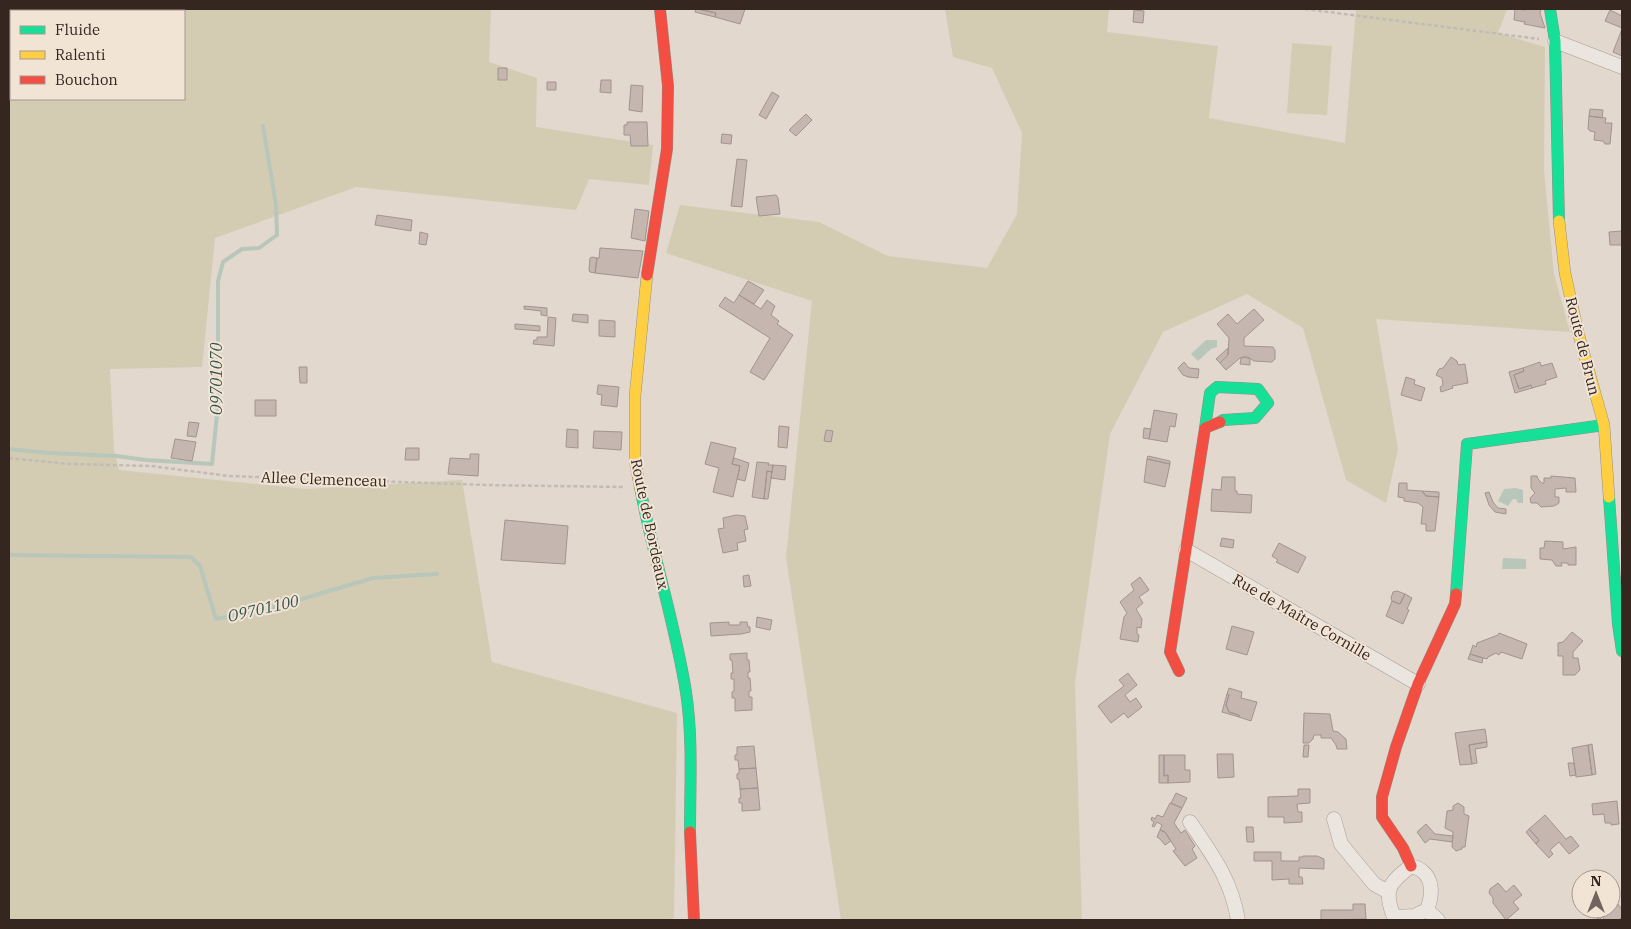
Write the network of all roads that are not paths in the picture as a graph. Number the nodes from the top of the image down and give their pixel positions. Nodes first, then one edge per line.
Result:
1 (660, 9) edge
2 (1550, 9) edge
3 (1555, 41) junction
4 (1622, 66) edge
5 (1604, 425) junction
6 (1205, 428) junction
7 (1186, 550) junction
8 (1622, 651) edge
9 (1179, 671) dead end
10 (1418, 684) junction
11 (1334, 820) dead end
12 (1190, 822) dead end
13 (1410, 866) junction
14 (1388, 892) junction
15 (1427, 910) junction
16 (1393, 919) edge
17 (694, 920) edge
18 (1238, 920) edge
19 (1438, 920) edge

1 - 17 street, Route de Bordeaux
2 - 3 street, Route de Brun
3 - 4 street
3 - 5 street, Route de Brun
5 - 8 street, Route de Brun
5 - 10 street
6 - 6 street
6 - 7 street
7 - 9 street
7 - 10 street, Rue de Maître Cornille
10 - 13 street
11 - 14 street
12 - 18 street
13 - 14 street
13 - 15 street
14 - 16 street
15 - 16 street
15 - 19 street

